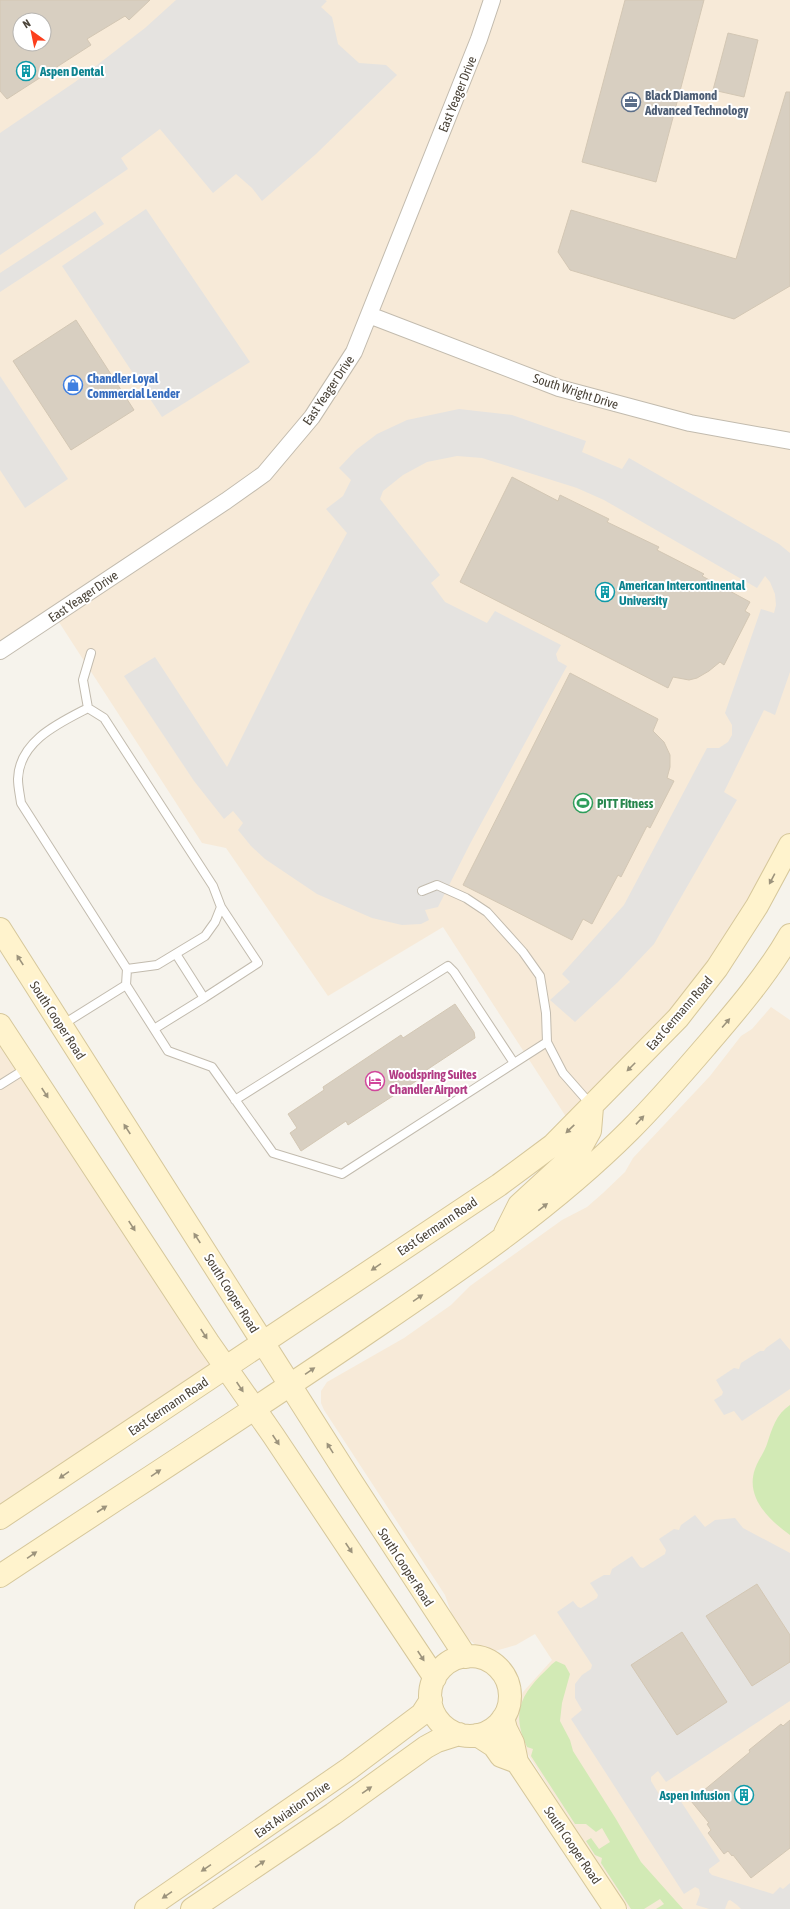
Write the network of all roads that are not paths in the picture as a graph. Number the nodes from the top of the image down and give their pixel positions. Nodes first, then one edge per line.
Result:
1 (492, 0) edge
2 (369, 315) junction
3 (790, 441) edge
4 (0, 651) edge
5 (91, 653) dead end
6 (88, 708) junction
7 (790, 845) edge
8 (422, 891) dead end
9 (221, 907) junction
10 (0, 929) edge
11 (790, 935) edge
12 (176, 954) junction
13 (127, 969) junction
14 (126, 985) junction
15 (204, 998) junction
16 (0, 1025) edge
17 (62, 1025) junction
18 (154, 1029) junction
19 (547, 1042) junction
20 (514, 1063) junction
21 (28, 1068) junction
22 (0, 1085) edge
23 (235, 1100) junction
24 (592, 1107) junction
25 (502, 1240) junction
26 (263, 1342) junction
27 (226, 1367) junction
28 (290, 1385) junction
29 (254, 1408) junction
30 (0, 1518) edge
31 (0, 1576) edge
32 (466, 1657) junction
33 (435, 1678) junction
34 (430, 1700) junction
35 (503, 1718) junction
36 (468, 1735) junction
37 (517, 1762) junction
38 (146, 1909) edge
39 (192, 1909) edge
40 (615, 1909) edge

1 - 2 street, East Yeager Drive
2 - 3 street, South Wright Drive
2 - 4 street, East Yeager Drive
5 - 6 lane
6 - 9 lane
6 - 13 lane
7 -> 24 main road, East Germann Road
8 - 19 lane
9 - 12 lane
9 - 15 lane
17 -> 10 main road, South Cooper Road
25 -> 11 main road
12 - 13 lane
12 - 15 lane
13 - 14 lane
14 - 17 lane
14 - 18 lane
15 - 18 lane
16 - 21 main road
26 -> 17 main road, South Cooper Road
18 - 23 lane
19 - 20 lane
19 - 24 lane
20 - 23 lane
20 - 23 lane
21 - 22 lane
21 -> 27 main road
24 - 25 main road
24 -> 26 main road, East Germann Road
28 -> 25 main road
26 - 27 main road, East Germann Road
26 - 28 main road, South Cooper Road
27 -> 29 main road
27 -> 30 main road, East Germann Road
28 - 29 main road
32 -> 28 main road, South Cooper Road
31 -> 29 main road
29 -> 33 main road
32 - 33 main road
32 - 35 main road
33 - 34 main road
34 - 36 main road, South Cooper Road
34 -> 38 main road, East Aviation Drive
35 - 36 main road
35 - 37 main road, South Cooper Road
36 - 37 main road, South Cooper Road
39 -> 36 main road, East Aviation Drive
37 - 40 main road, South Cooper Road

